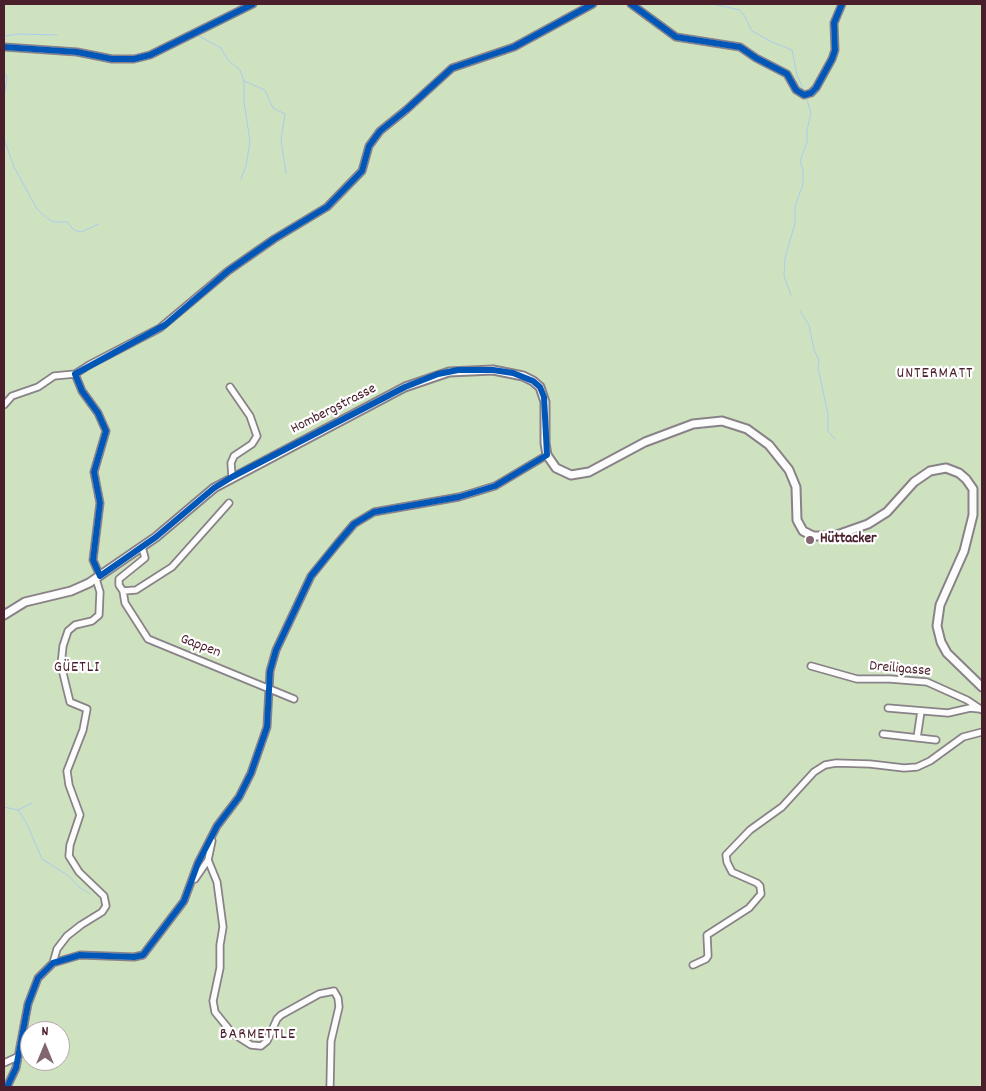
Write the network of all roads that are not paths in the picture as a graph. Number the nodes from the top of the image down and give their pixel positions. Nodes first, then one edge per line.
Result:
1 (252, 4) edge
2 (593, 4) edge
3 (631, 4) edge
4 (842, 4) edge
5 (4, 47) edge
6 (75, 374) junction
7 (230, 387) dead end
8 (4, 405) edge
9 (547, 455) junction
10 (232, 477) junction
11 (229, 503) dead end
12 (142, 547) junction
13 (98, 577) junction
14 (123, 591) junction
15 (4, 615) edge
16 (811, 666) dead end
17 (982, 687) edge
18 (268, 689) junction
19 (294, 699) dead end
20 (888, 708) dead end
21 (982, 710) edge
22 (921, 711) junction
23 (982, 732) edge
24 (883, 734) dead end
25 (917, 738) junction
26 (936, 740) dead end
27 (214, 832) junction
28 (208, 860) junction
29 (190, 887) junction
30 (53, 963) junction
31 (693, 965) dead end
32 (17, 1057) junction
33 (4, 1064) edge
34 (7, 1087) edge
35 (330, 1087) edge

1 - 5 street
2 - 6 street
3 - 4 street
6 - 8 street
6 - 13 street
7 - 10 street
9 - 10 street, Hombergstrasse
9 - 17 street
9 - 18 street
10 - 12 street, Hombergstrasse
11 - 14 street
12 - 13 street, Hombergstrasse
12 - 14 street
13 - 15 street, Hombergstrasse
13 - 30 street
14 - 18 street, Gappen
16 - 21 street, Dreiligasse
18 - 19 street, Gappen
18 - 27 street
20 - 22 street
21 - 22 street
22 - 25 street
23 - 31 street
24 - 25 street
25 - 26 street
27 - 28 street
27 - 29 street
28 - 29 street
28 - 35 street
29 - 30 street
30 - 32 street
32 - 33 street
32 - 34 street

